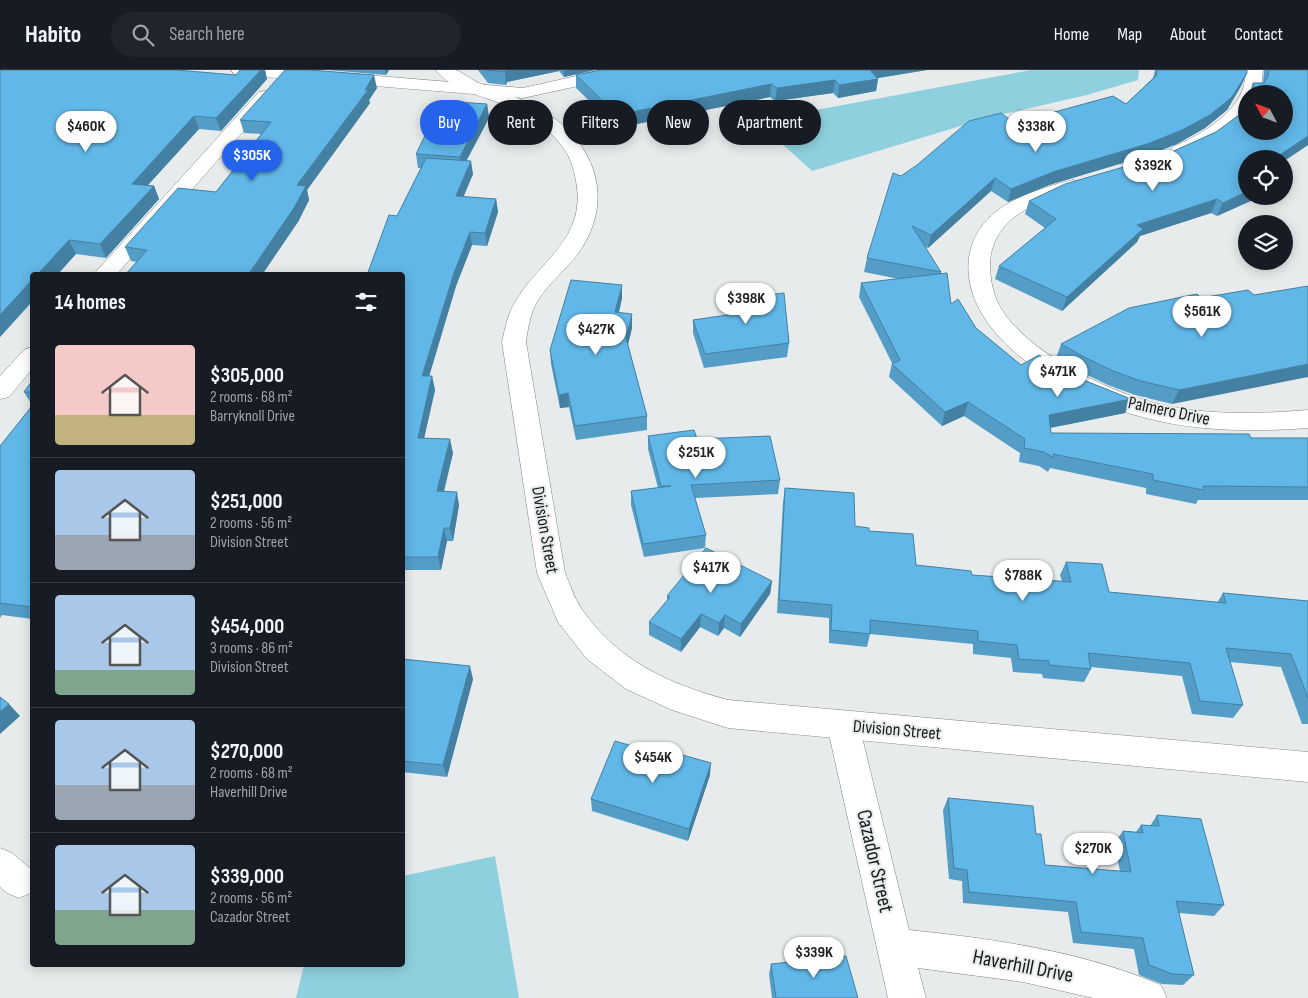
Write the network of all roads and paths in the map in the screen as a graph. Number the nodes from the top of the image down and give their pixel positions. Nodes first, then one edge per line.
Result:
1 (240, 70) edge
2 (445, 70) edge
3 (628, 70) edge
4 (1254, 70) edge
5 (284, 74) junction
6 (1252, 85) edge
7 (485, 91) junction
8 (1238, 112) edge
9 (1159, 159) edge
10 (1093, 180) edge
11 (107, 272) edge
12 (30, 357) edge
13 (0, 391) edge
14 (1308, 420) edge
15 (843, 725) junction
16 (1308, 766) edge
17 (895, 947) junction
18 (907, 998) edge
19 (1148, 998) edge

1 - 5 street
2 - 7 street, Division Street
3 - 7 street
4 - 6 street
5 - 7 street
5 - 11 street
7 - 15 street, Division Street
8 - 9 street
10 - 14 street, Palmero Drive
12 - 13 street
15 - 16 street, Division Street
15 - 17 street, Cazador Street
17 - 18 street, Cazador Street
17 - 19 street, Haverhill Drive

